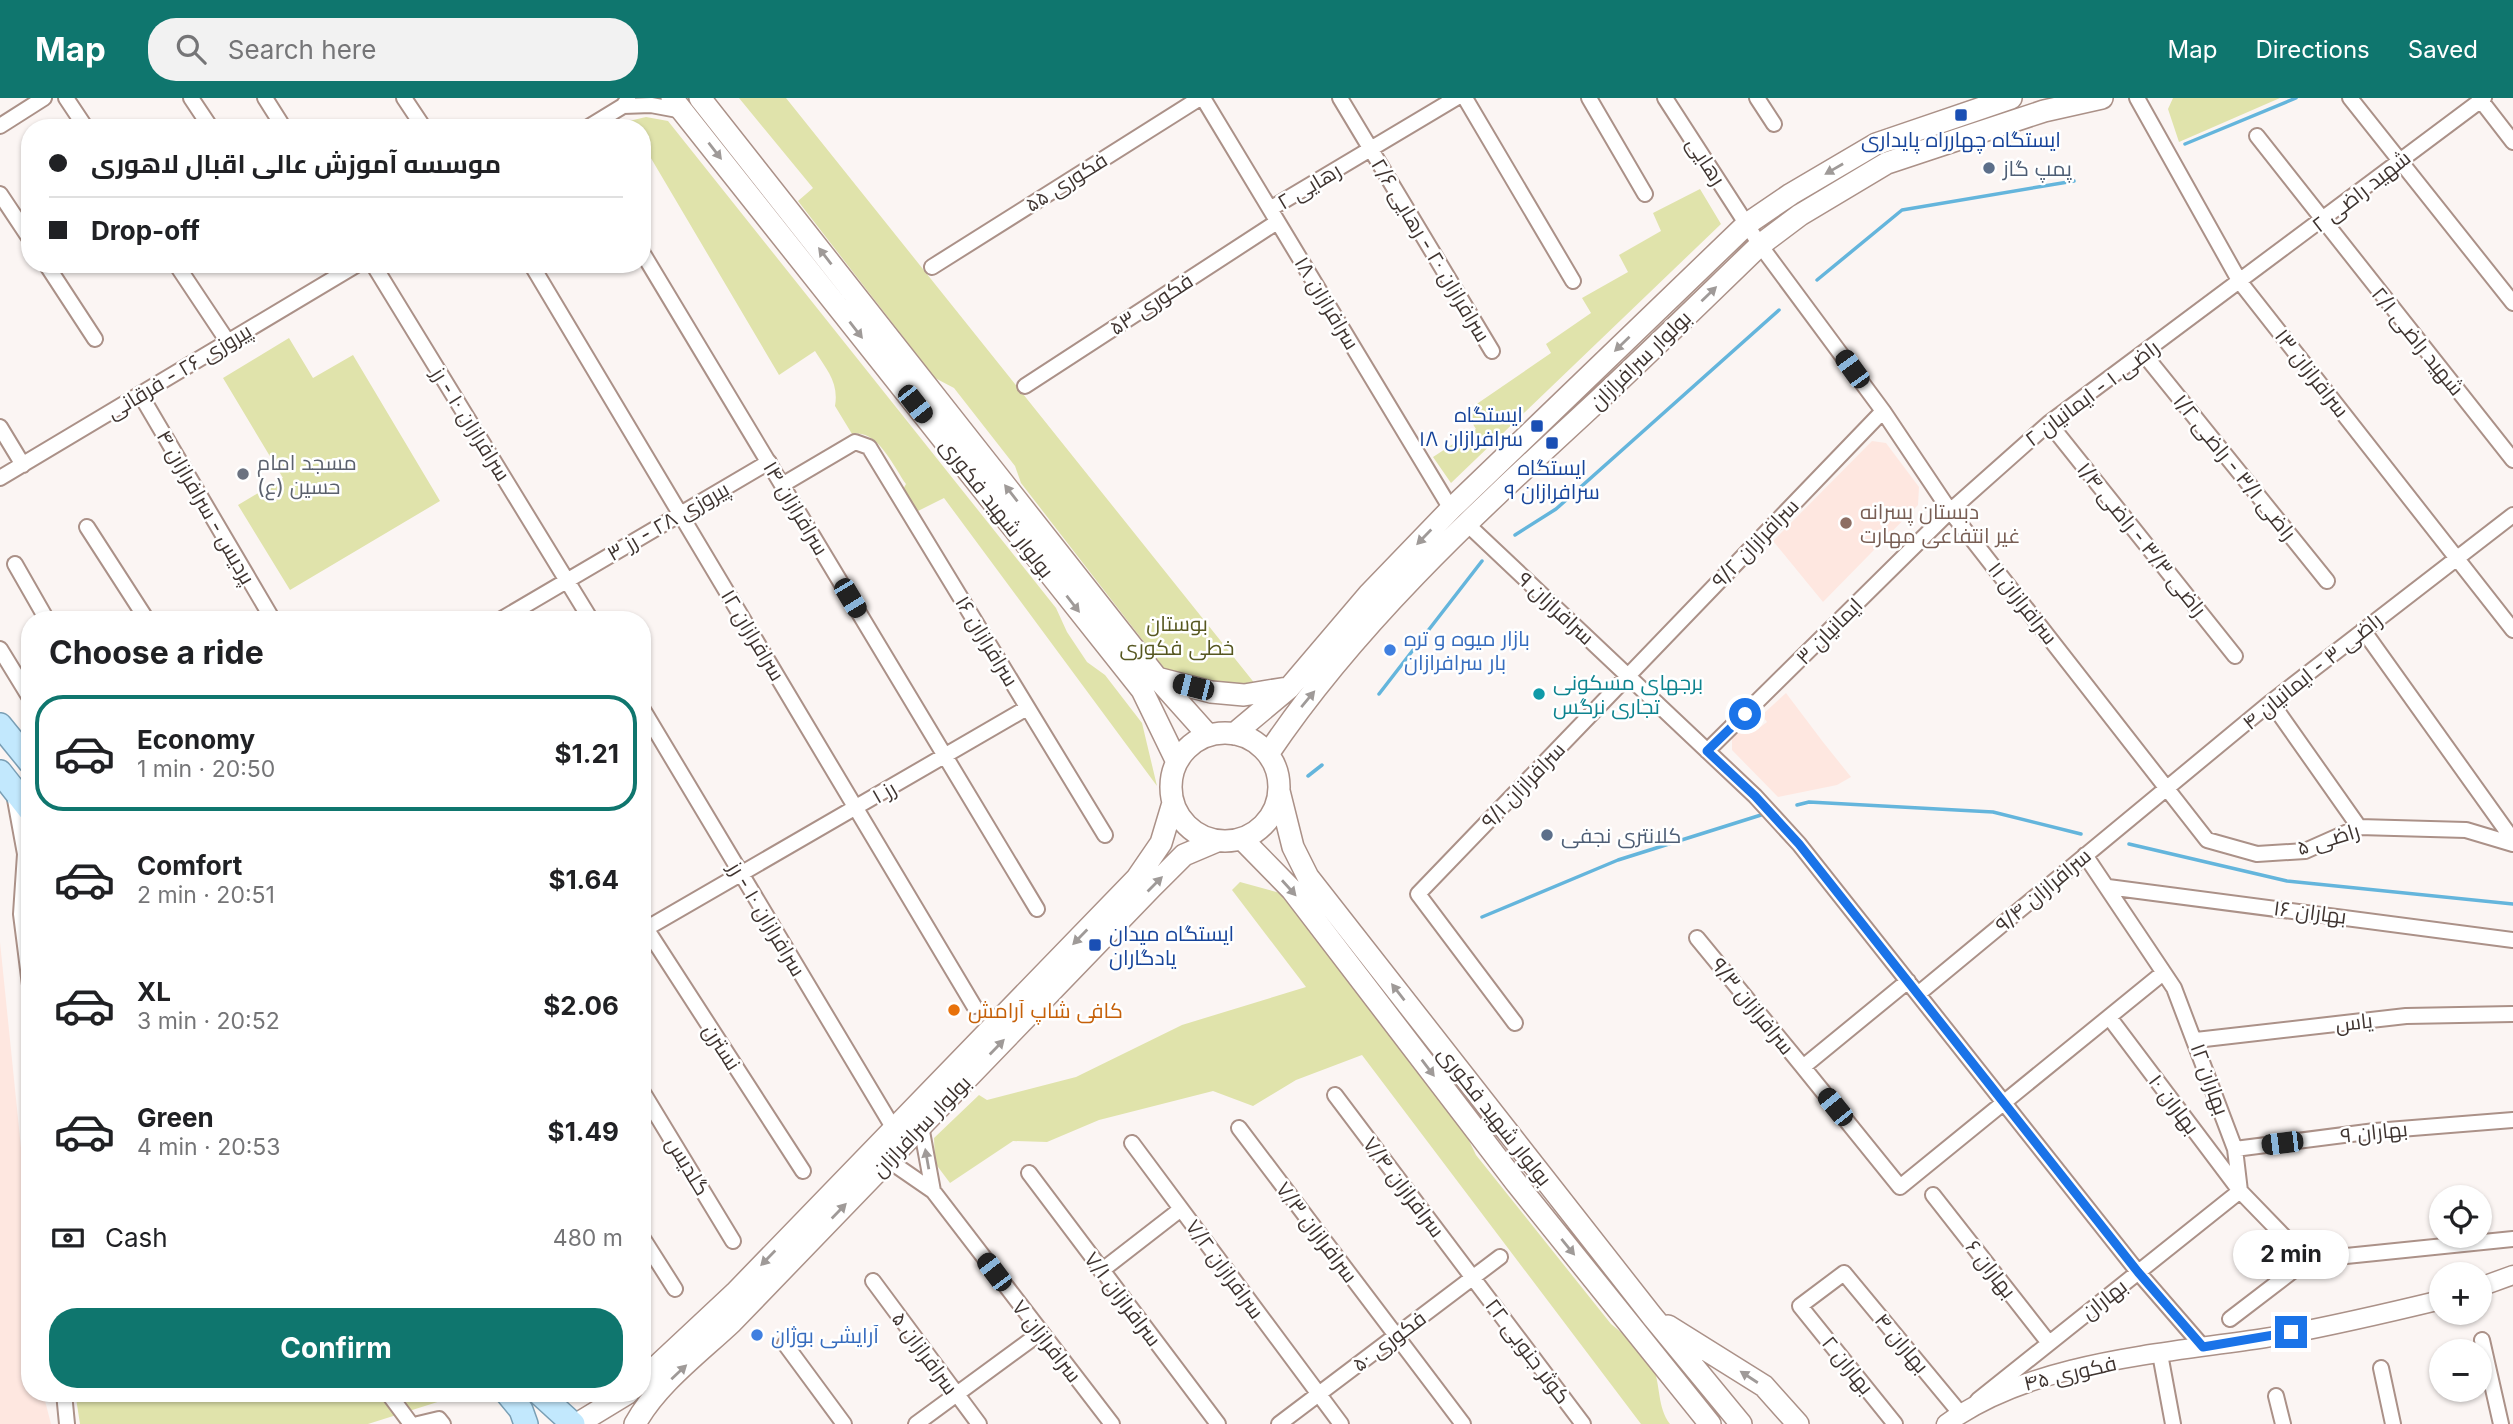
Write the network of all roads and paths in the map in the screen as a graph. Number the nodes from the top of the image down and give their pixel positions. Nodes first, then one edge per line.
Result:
1 (44, 98) edge
2 (66, 98) edge
3 (191, 98) edge
4 (265, 98) edge
5 (404, 98) edge
6 (700, 98) edge
7 (1201, 98) edge
8 (1340, 98) edge
9 (1456, 98) edge
10 (1465, 98) edge
11 (1589, 98) edge
12 (1665, 98) edge
13 (1757, 98) edge
14 (2011, 98) edge
15 (2102, 98) edge
16 (2137, 98) edge
17 (2350, 98) edge
18 (2481, 99) edge
19 (625, 102) edge
20 (677, 105) edge
21 (80, 119) edge
22 (205, 119) edge
23 (278, 119) edge
24 (418, 119) edge
25 (600, 119) edge
26 (1774, 124) dead end
27 (0, 126) edge
28 (2258, 136) dead end
29 (2513, 142) edge
30 (1371, 149) junction
31 (2398, 162) junction
32 (0, 194) edge
33 (1645, 194) dead end
34 (1274, 215) junction
35 (2322, 221) junction
36 (1747, 224) junction
37 (21, 226) edge
38 (1760, 245) junction
39 (651, 267) edge
40 (932, 267) dead end
41 (52, 273) edge
42 (182, 273) edge
43 (343, 273) edge
44 (379, 273) edge
45 (536, 273) edge
46 (1573, 281) dead end
47 (2240, 282) junction
48 (2513, 303) edge
49 (94, 339) dead end
50 (228, 342) junction
51 (1492, 351) dead end
52 (2143, 353) junction
53 (1026, 386) dead end
54 (140, 394) junction
55 (1883, 411) junction
56 (2049, 423) junction
57 (0, 427) edge
58 (2513, 460) edge
59 (769, 462) junction
60 (23, 465) junction
61 (0, 478) edge
62 (782, 485) junction
63 (1950, 511) junction
64 (680, 514) junction
65 (2513, 515) edge
66 (1458, 516) junction
67 (87, 527) dead end
68 (2457, 558) junction
69 (15, 564) dead end
70 (567, 580) junction
71 (2327, 581) dead end
72 (42, 611) edge
73 (141, 611) edge
74 (267, 611) edge
75 (515, 611) edge
76 (585, 611) edge
77 (2363, 630) junction
78 (2513, 630) edge
79 (0, 649) edge
80 (2235, 656) dead end
81 (1627, 675) junction
82 (1157, 678) junction
83 (21, 683) edge
84 (1289, 688) junction
85 (2271, 702) junction
86 (1027, 708) junction
87 (651, 723) edge
88 (0, 725) edge
89 (1234, 734) junction
90 (1208, 736) junction
91 (21, 751) edge
92 (1707, 751) junction
93 (1268, 754) junction
94 (945, 756) junction
95 (1177, 762) junction
96 (7, 780) edge
97 (2169, 788) junction
98 (1279, 791) junction
99 (21, 798) edge
100 (1173, 803) junction
101 (856, 808) junction
102 (2359, 827) junction
103 (1105, 835) dead end
104 (21, 838) edge
105 (1242, 839) junction
106 (1217, 841) junction
107 (2513, 842) edge
108 (2085, 855) junction
109 (741, 875) junction
110 (2108, 887) junction
111 (1037, 909) dead end
112 (651, 923) edge
113 (651, 938) edge
114 (1697, 938) dead end
115 (2513, 940) edge
116 (2163, 973) junction
117 (1908, 981) junction
118 (1918, 994) junction
119 (974, 1006) dead end
120 (2513, 1014) edge
121 (2109, 1017) junction
122 (1515, 1023) dead end
123 (2196, 1040) junction
124 (1803, 1067) junction
125 (1335, 1095) dead end
126 (2005, 1104) junction
127 (651, 1106) edge
128 (2513, 1120) edge
129 (921, 1126) junction
130 (1239, 1128) dead end
131 (894, 1129) junction
132 (1132, 1143) dead end
133 (2235, 1149) junction
134 (888, 1160) junction
135 (803, 1171) dead end
136 (1029, 1173) dead end
137 (933, 1191) junction
138 (2240, 1191) junction
139 (1933, 1195) dead end
140 (1181, 1209) junction
141 (2513, 1239) edge
142 (733, 1241) dead end
143 (651, 1251) edge
144 (1500, 1257) dead end
145 (2307, 1260) junction
146 (1101, 1271) junction
147 (2138, 1272) junction
148 (1844, 1273) joint
149 (2513, 1275) edge
150 (1472, 1278) junction
151 (873, 1281) dead end
152 (2492, 1283) edge
153 (675, 1289) dead end
154 (2429, 1303) edge
155 (1652, 1316) junction
156 (2230, 1319) dead end
157 (1040, 1333) junction
158 (1395, 1336) junction
159 (2049, 1343) junction
160 (785, 1344) dead end
161 (2203, 1347) junction
162 (2160, 1354) junction
163 (2381, 1368) dead end
164 (651, 1371) edge
165 (2492, 1384) edge
166 (956, 1394) junction
167 (1318, 1395) junction
168 (2276, 1396) dead end
169 (651, 1400) edge
170 (65, 1402) edge
171 (395, 1402) edge
172 (514, 1402) edge
173 (549, 1402) edge
174 (613, 1402) edge
175 (649, 1402) edge
176 (1958, 1415) edge
177 (67, 1424) edge
178 (411, 1424) edge
179 (418, 1424) edge
180 (443, 1424) edge
181 (526, 1424) edge
182 (575, 1424) edge
183 (635, 1424) edge
184 (844, 1424) edge
185 (915, 1424) edge
186 (979, 1424) edge
187 (1112, 1424) edge
188 (1218, 1424) edge
189 (1279, 1424) edge
190 (1341, 1424) edge
191 (1463, 1424) edge
192 (1583, 1424) edge
193 (1710, 1424) edge
194 (1741, 1424) edge
195 (1798, 1424) edge
196 (1895, 1424) edge
197 (2173, 1424) edge
198 (2283, 1424) edge
199 (2393, 1424) edge
200 (2501, 1424) edge

1 - 27 street
2 - 21 street
3 - 22 street
4 - 23 street
5 - 24 street
82 -> 6 main road, بولوار شهید فکوری
7 - 34 street, سرافرازان ۱۸
7 - 40 street, فکوری ۵۵
8 - 30 street, سرافرازان ۲۰ - رهایی ۲/۶
9 - 30 street, رهایی ۲
10 - 46 street
11 - 33 street
12 - 36 street, رهایی
13 - 26 street
14 -> 36 main road, بولوار سرافرازان
15 - 38 main road, بولوار سرافرازان
16 - 47 street, سرافرازان ۱۳
17 - 31 street
18 - 29 street
18 - 31 street, شهید راضی ۲
19 - 20 street
19 - 25 street
20 -> 95 main road, بولوار شهید فکوری
28 - 35 street, شهید راضی ۲/۱
30 - 34 street, رهایی ۲
30 - 51 street, سرافرازان ۲۰ - رهایی ۲/۶
31 - 35 street, شهید راضی ۲
31 - 48 street
32 - 37 street
34 - 53 street, فکوری ۵۳
34 - 66 street, سرافرازان ۱۸
35 - 47 street, شهید راضی ۲
35 - 58 street, شهید راضی ۲/۱
36 - 38 street, رهایی
36 -> 66 main road, بولوار سرافرازان
38 - 55 street, سرافرازان ۱۱
66 -> 38 main road, بولوار سرافرازان
39 - 59 street, سرافرازان ۱۴
41 - 49 street
42 - 50 street
43 - 50 street, پیروزی ۲۶ - فرقانی
44 - 70 street, سرافرازان ۱۰ - رز
45 - 64 street, سرافرازان ۱۲
47 - 52 street, راضی ۱ - ایمانیان ۲
47 - 68 street, سرافرازان ۱۳
50 - 54 street, پیروزی ۲۶ - فرقانی
52 - 56 street, راضی ۱ - ایمانیان ۲
52 - 71 street, راضی ۳/۱ - راضی ۱/۲
54 - 60 street, پیروزی ۲۶ - فرقانی
54 - 74 street, پردیس - سرافرازان ۴
55 - 63 street, سرافرازان ۱۱
55 - 81 street, سرافرازان ۹/۲
56 - 63 street, راضی ۱ - ایمانیان ۲
56 - 80 street, راضی ۳/۳ - راضی ۱/۴
57 - 60 street
59 - 62 street, سرافرازان ۱۴
59 - 64 street, پیروزی ۲۸ - رز ۳
60 - 61 street, پیروزی ۲۶ - فرقانی
62 - 86 street, سرافرازان ۱۶
62 - 94 street, سرافرازان ۱۴
63 - 92 street, ایمانیان ۳
63 - 97 street, سرافرازان ۱۱
64 - 70 street, پیروزی ۲۸ - رز ۳
64 - 101 street, سرافرازان ۱۲
65 - 68 street, راضی ۳ - ایمانیان ۴
66 - 81 street, سرافرازان ۹
66 -> 84 main road, بولوار سرافرازان
93 -> 66 main road, بولوار سرافرازان
67 - 73 street
68 - 77 street, راضی ۳ - ایمانیان ۴
68 - 78 street, سرافرازان ۱۳
69 - 72 street
70 - 75 street, پیروزی ۲۸ - رز ۳
70 - 76 street, سرافرازان ۱۰ - رز
77 - 85 street, راضی ۳ - ایمانیان ۴
77 - 107 street
79 - 83 street
81 - 92 street, سرافرازان ۹
81 - 122 street, سرافرازان ۹/۱
82 - 84 main road
82 - 90 main road, بولوار شهید فکوری
84 - 89 main road, بولوار سرافرازان
85 - 97 street, راضی ۳ - ایمانیان ۴
85 - 102 street
86 - 94 street, رز ۱
86 - 103 street, سرافرازان ۱۶
87 - 109 street, سرافرازان ۱۰ - رز
88 - 91 main road
89 - 90 main road
89 - 93 main road
90 - 95 main road
92 - 117 street, سرافرازان ۹
93 - 98 main road
94 - 101 street, رز ۱
94 - 111 street, سرافرازان ۱۴
95 - 100 main road
96 - 99 main road
96 - 104 street
97 - 102 street, راضی ۵
97 - 108 street, سرافرازان ۹/۴
98 - 105 main road
155 -> 98 main road, بولوار شهید فکوری
100 - 106 main road
100 -> 131 main road, بولوار سرافرازان
101 - 109 street, رز ۱
101 - 119 street, سرافرازان ۱۲
102 - 107 street, راضی ۵
105 - 106 main road
105 -> 193 main road, بولوار شهید فکوری
129 -> 106 main road, بولوار سرافرازان
108 - 110 street, بهاران ۱۲
108 - 118 street, سرافرازان ۹/۴
109 - 112 street, رز ۱
109 - 131 street, سرافرازان ۱۰ - رز
110 - 115 street, بهاران ۱۶
110 - 116 street, بهاران ۱۲
113 - 135 street, نسترن
114 - 124 street, سرافرازان ۹/۳
116 - 121 street
116 - 123 street, بهاران ۱۲
117 - 118 street, سرافرازان ۹
117 - 124 street, سرافرازان ۹/۳
118 - 126 street, سرافرازان ۹
120 - 123 street, یاس
121 - 126 street
121 - 138 street, بهاران ۱۰
123 - 133 street, بهاران ۱۲
124 - 126 street
125 - 150 street, سرافرازان ۷/۴
126 - 147 street, سرافرازان ۹
127 - 142 street, گلدیس
128 - 133 street, بهاران ۹
129 - 134 main road, بولوار سرافرازان
137 -> 129 street
130 - 158 street, سرافرازان ۷/۳
131 -> 164 main road, بولوار سرافرازان
132 - 140 street, سرافرازان ۷/۲
133 - 138 street, بهاران ۱۲
134 - 137 street
169 -> 134 main road, بولوار سرافرازان
136 - 146 street, سرافرازان ۷/۱
137 - 157 street, سرافرازان ۷
138 - 145 street, بهاران ۱۰
138 - 147 street, بهاران
139 - 159 street, بهاران ۶
140 - 146 street
140 - 167 street, سرافرازان ۷/۲
141 - 145 street
143 - 153 street
144 - 150 street, فکوری ۵۰
145 - 156 street
146 - 188 street, سرافرازان ۷/۱
147 - 159 street, بهاران
147 - 161 street, سرافرازان ۹
148 - 176 street, بهاران ۴
148 - 196 street, بهاران ۲
149 - 152 street
150 - 158 street, فکوری ۵۰
150 - 192 street, کوثر جنوبی ۲۲
151 - 166 street, سرافرازان ۵
154 - 161 street, فکوری ۴۵
155 - 194 main road, بولوار شهید فکوری
195 -> 155 main road
157 - 166 street
157 - 187 street, سرافرازان ۷
158 - 167 street, فکوری ۵۰
158 - 191 street, سرافرازان ۷/۳
159 - 176 street, بهاران
160 - 184 street
161 - 162 street, فکوری ۴۵
162 - 176 street, فکوری ۴۵
162 - 197 street
163 - 199 street
165 - 200 street
166 - 185 street
166 - 186 street, سرافرازان ۵
167 - 189 street, فکوری ۵۰
167 - 190 street, سرافرازان ۷/۲
168 - 198 street
170 - 177 street
171 - 178 street
172 - 181 main road
173 - 182 main road
174 - 182 main road
183 -> 175 main road, بولوار سرافرازان
179 - 180 street

